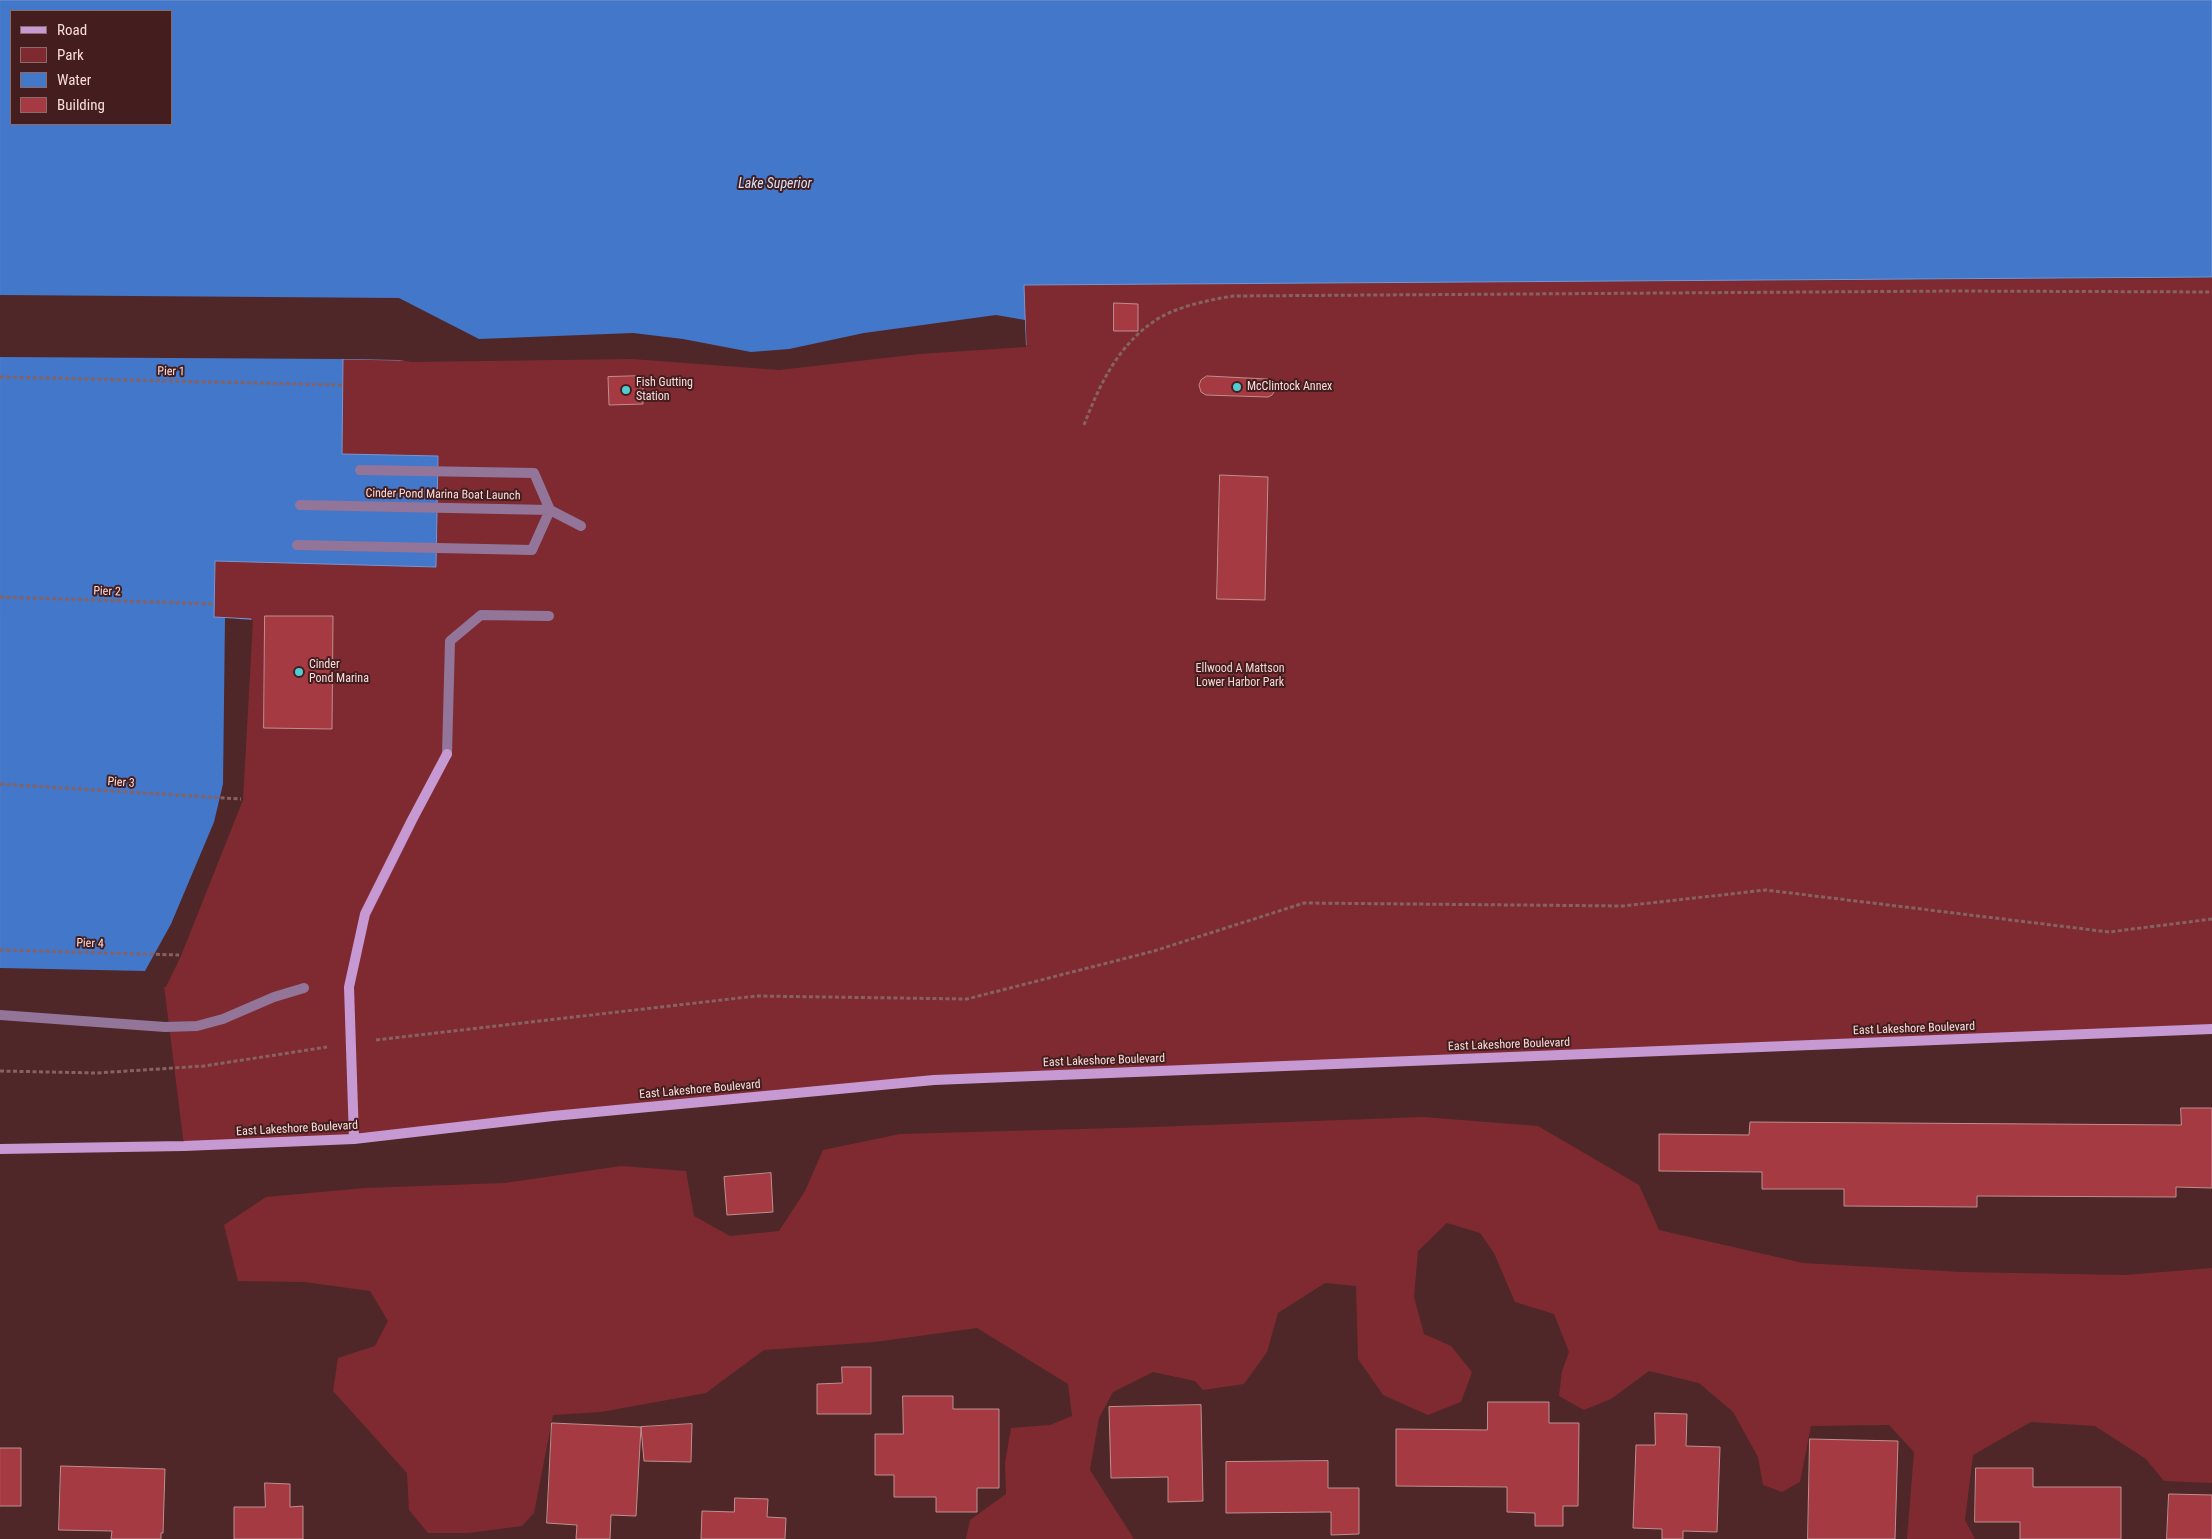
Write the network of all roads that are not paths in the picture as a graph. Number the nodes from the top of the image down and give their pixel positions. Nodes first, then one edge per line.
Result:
1 (360, 470) dead end
2 (300, 504) dead end
3 (550, 510) junction
4 (581, 526) dead end
5 (297, 545) dead end
6 (549, 616) dead end
7 (447, 754) joint
8 (304, 988) dead end
9 (0, 1015) edge
10 (2212, 1029) edge
11 (354, 1139) junction
12 (0, 1149) edge

1 - 3 lane
2 - 3 lane, Cinder Pond Marina Boat Launch
3 - 4 lane, Cinder Pond Marina Boat Launch
3 - 5 lane
6 - 7 lane
7 - 11 street
8 - 9 lane
10 - 11 street, East Lakeshore Boulevard
11 - 12 street, East Lakeshore Boulevard

